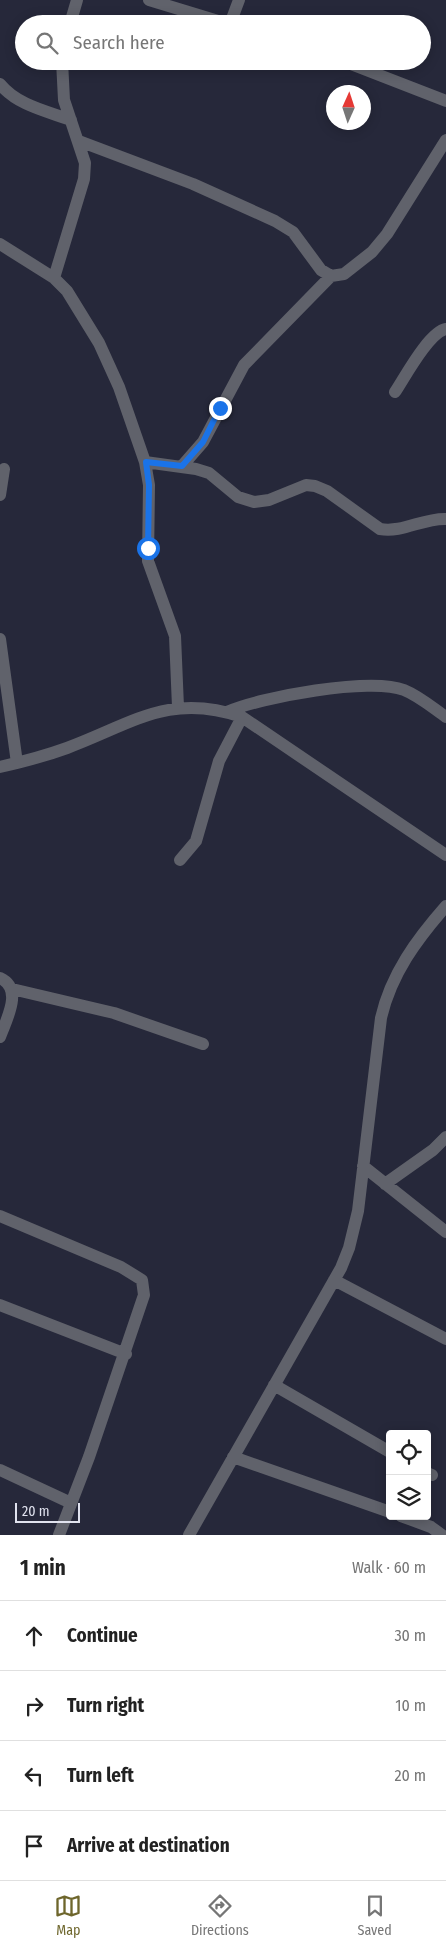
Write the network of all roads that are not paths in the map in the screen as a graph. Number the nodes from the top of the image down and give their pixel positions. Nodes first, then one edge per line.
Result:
1 (77, 0) edge
2 (149, 0) edge
3 (239, 0) edge
4 (73, 15) edge
5 (199, 15) edge
6 (233, 15) edge
7 (62, 70) edge
8 (366, 70) edge
9 (0, 84) edge
10 (446, 102) edge
11 (71, 120) junction
12 (446, 140) edge
13 (79, 141) junction
14 (0, 244) edge
15 (331, 276) junction
16 (54, 278) junction
17 (446, 329) edge
18 (395, 392) dead end
19 (146, 462) junction
20 (182, 466) junction
21 (4, 469) dead end
22 (0, 495) edge
23 (446, 519) edge
24 (0, 639) edge
25 (178, 707) junction
26 (227, 712) junction
27 (242, 717) junction
28 (446, 717) edge
29 (17, 763) junction
30 (0, 767) edge
31 (446, 855) edge
32 (180, 860) dead end
33 (446, 906) edge
34 (0, 978) edge
35 (12, 988) junction
36 (0, 1037) edge
37 (203, 1044) dead end
38 (446, 1137) edge
39 (363, 1166) junction
40 (385, 1184) junction
41 (0, 1216) edge
42 (446, 1232) edge
43 (334, 1280) junction
44 (0, 1305) edge
45 (446, 1340) edge
46 (126, 1354) junction
47 (274, 1384) junction
48 (386, 1450) edge
49 (233, 1457) junction
50 (0, 1470) edge
51 (71, 1503) junction
52 (386, 1511) edge
53 (412, 1520) edge
54 (59, 1535) edge
55 (189, 1535) edge
56 (442, 1535) edge

1 - 4 street
2 - 5 street
3 - 6 street
7 - 11 street
8 - 10 street
9 - 11 street
11 - 13 street
12 - 15 street
13 - 15 street
13 - 16 street
14 - 16 street
15 - 20 street
16 - 19 street
17 - 18 street
19 - 20 street
19 - 25 street
20 - 23 street
21 - 22 street
24 - 29 street
25 - 26 street
25 - 29 street
26 - 27 street
26 - 28 street
27 - 31 street
27 - 32 street
29 - 30 street
33 - 39 street
34 - 35 street
35 - 36 street
35 - 37 street
38 - 40 street
39 - 40 street
39 - 43 street
40 - 42 street
41 - 46 street
43 - 45 street
43 - 47 street
44 - 46 street
46 - 51 street
47 - 48 street
47 - 49 street
49 - 52 street
49 - 55 street
50 - 51 street
51 - 54 street
53 - 56 street

